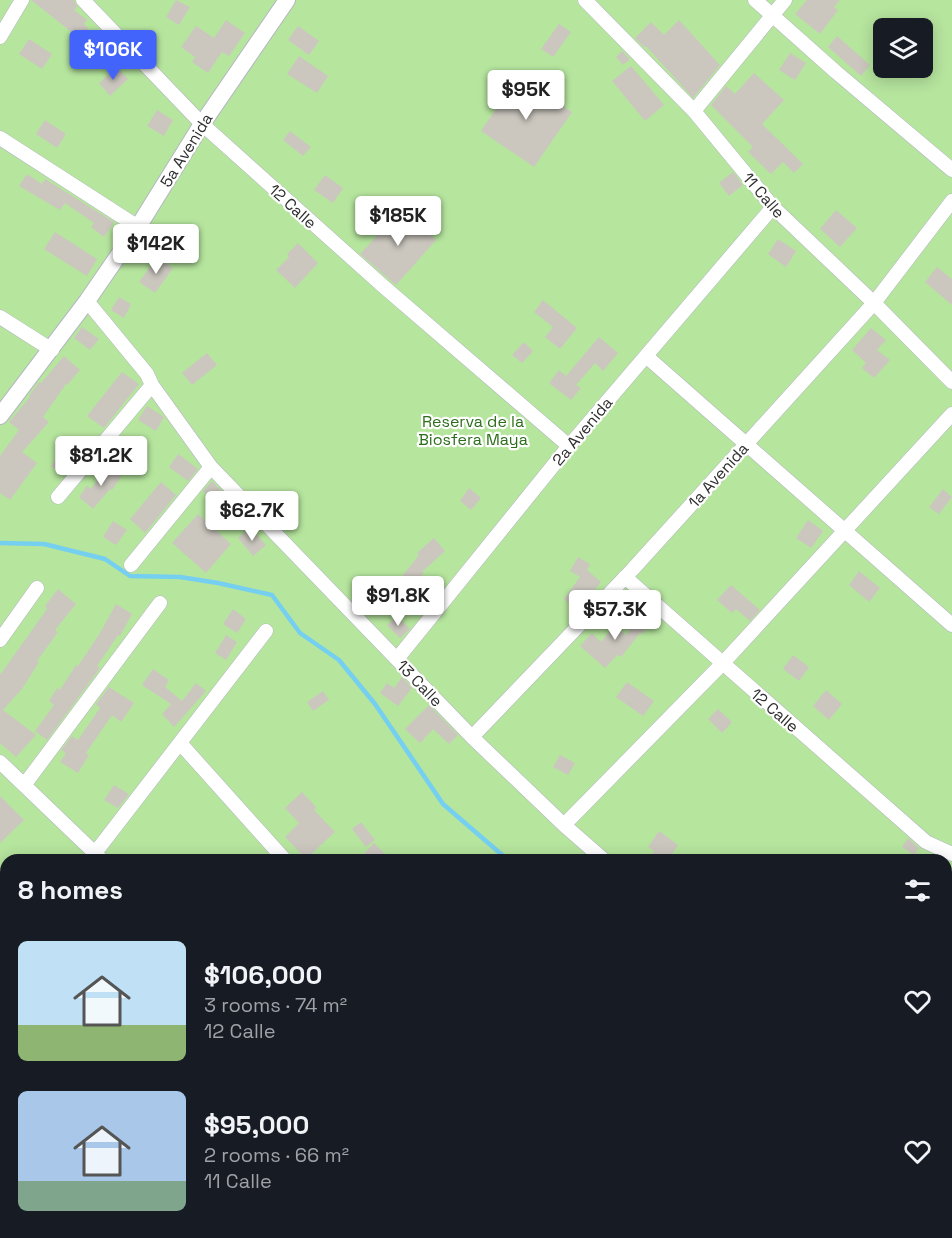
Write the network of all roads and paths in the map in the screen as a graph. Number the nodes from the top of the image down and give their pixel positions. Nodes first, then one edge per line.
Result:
1 (22, 0) edge
2 (83, 0) edge
3 (287, 0) edge
4 (585, 0) edge
5 (755, 0) edge
6 (785, 0) edge
7 (771, 14) junction
8 (0, 37) edge
9 (694, 111) junction
10 (202, 124) junction
11 (0, 138) edge
12 (952, 170) edge
13 (952, 201) edge
14 (773, 207) junction
15 (138, 228) junction
16 (87, 301) junction
17 (874, 303) junction
18 (0, 317) edge
19 (52, 350) junction
20 (646, 356) junction
21 (952, 382) edge
22 (153, 385) junction
23 (952, 414) edge
24 (0, 416) edge
25 (746, 444) junction
26 (569, 447) junction
27 (211, 467) junction
28 (58, 497) dead end
29 (845, 531) junction
30 (131, 565) dead end
31 (625, 577) junction
32 (37, 588) dead end
33 (160, 603) dead end
34 (950, 618) edge
35 (266, 631) dead end
36 (0, 640) edge
37 (397, 659) junction
38 (722, 664) junction
39 (472, 737) junction
40 (180, 743) junction
41 (0, 762) edge
42 (24, 784) junction
43 (564, 825) junction
44 (97, 854) edge
45 (100, 854) edge
46 (280, 854) edge
47 (597, 854) edge
48 (952, 854) edge

1 - 8 street
2 - 10 street, 12 Calle
3 - 10 street, 5a Avenida
4 - 9 street, 11 Calle
5 - 7 street
6 - 7 street
7 - 9 street
7 - 12 street
9 - 14 street, 11 Calle
10 - 15 street, 5a Avenida
10 - 26 street, 12 Calle
11 - 15 street
13 - 17 street, 1a Avenida
14 - 17 street, 11 Calle
14 - 20 street, 2a Avenida
15 - 16 street, 5a Avenida
16 - 19 street, 5a Avenida
16 - 22 street, 13 Calle
17 - 21 street, 11 Calle
17 - 25 street, 1a Avenida
18 - 19 street
19 - 24 street, 5a Avenida
20 - 25 street
20 - 26 street, 2a Avenida
22 - 27 street, 13 Calle
22 - 28 street
23 - 29 street
25 - 29 street
25 - 31 street, 1a Avenida
26 - 37 street, 2a Avenida
27 - 30 street
27 - 37 street, 13 Calle
29 - 34 street
29 - 38 street
31 - 38 street, 12 Calle
31 - 39 street, 1a Avenida
32 - 36 street
33 - 42 street
35 - 40 street
37 - 39 street, 13 Calle
38 - 43 street
38 - 48 street, 12 Calle
39 - 43 street, 13 Calle
40 - 45 street
40 - 46 street
41 - 42 street
42 - 44 street
43 - 47 street, 13 Calle

